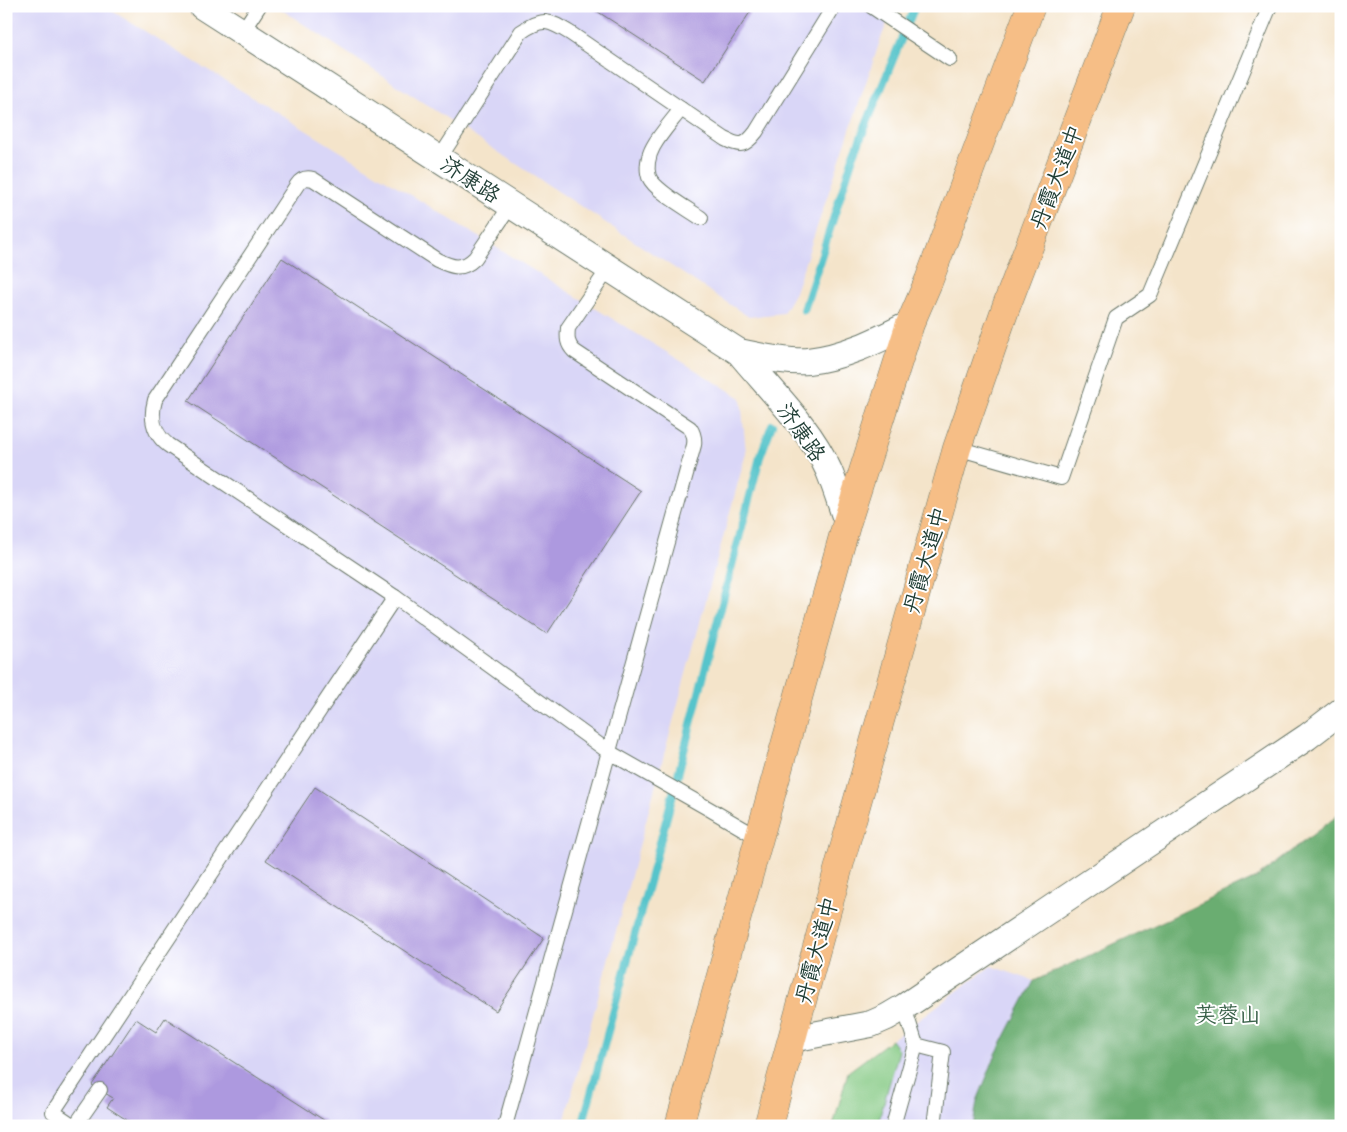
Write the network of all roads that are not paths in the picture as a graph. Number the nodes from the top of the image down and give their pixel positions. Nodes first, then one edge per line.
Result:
1 (202, 6) edge
2 (259, 6) edge
3 (834, 6) edge
4 (1030, 6) edge
5 (1121, 6) edge
6 (1270, 6) edge
7 (873, 8) edge
8 (242, 32) junction
9 (950, 59) dead end
10 (681, 109) junction
11 (439, 159) junction
12 (511, 205) junction
13 (701, 218) dead end
14 (608, 268) junction
15 (910, 324) junction
16 (739, 352) junction
17 (957, 448) junction
18 (847, 522) junction
19 (395, 597) junction
20 (1341, 711) edge
21 (608, 752) junction
22 (759, 838) junction
23 (904, 1008) junction
24 (792, 1039) junction
25 (916, 1045) junction
26 (100, 1090) dead end
27 (75, 1126) edge
28 (505, 1126) edge
29 (679, 1126) edge
30 (768, 1126) edge
31 (893, 1126) edge
32 (934, 1126) edge

1 - 8 street, 济康路
2 - 8 lane
3 - 10 lane
4 - 15 main road
5 - 17 main road, 丹霞大道中
6 - 17 lane
7 - 9 lane
8 - 11 street, 济康路
10 - 11 lane
10 - 13 lane
11 - 12 street, 济康路
12 - 14 street, 济康路
12 - 19 lane
14 - 16 street, 济康路
14 - 21 lane
15 - 16 street, 济康路
15 - 18 main road
16 - 18 street, 济康路
17 - 24 main road, 丹霞大道中
18 - 22 main road
19 - 21 lane
19 - 27 lane
20 - 23 street
21 - 22 lane
21 - 28 lane
22 - 29 main road
23 - 24 street
23 - 25 lane
24 - 30 main road, 丹霞大道中
25 - 31 lane
25 - 32 lane
26 - 27 lane

